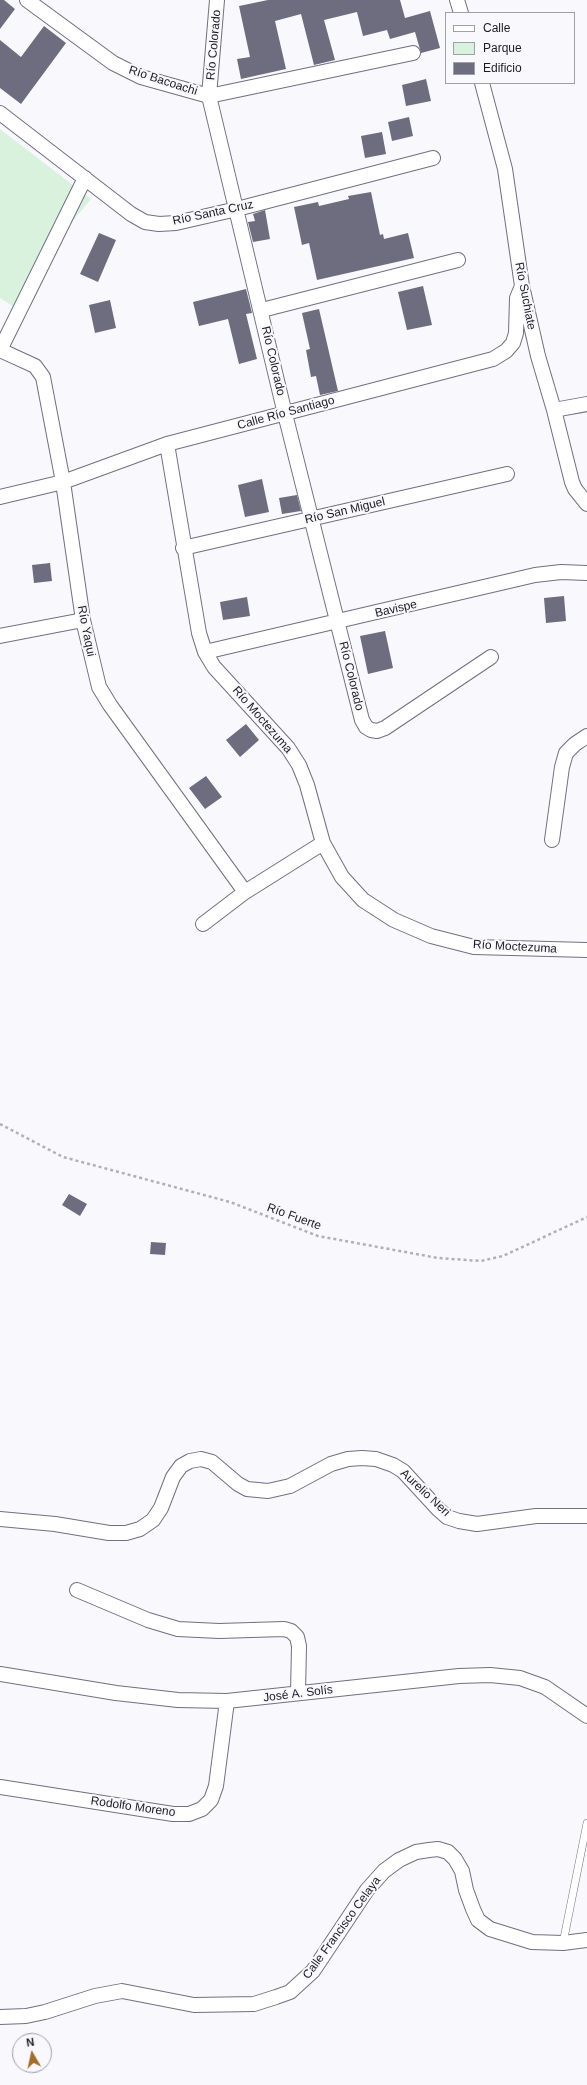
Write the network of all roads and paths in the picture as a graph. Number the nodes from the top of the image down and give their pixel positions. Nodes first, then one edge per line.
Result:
1 (27, 0) edge
2 (217, 0) edge
3 (457, 0) edge
4 (461, 12) edge
5 (413, 53) dead end
6 (482, 84) edge
7 (209, 96) junction
8 (0, 113) edge
9 (433, 158) dead end
10 (85, 178) junction
11 (238, 209) junction
12 (458, 260) dead end
13 (522, 286) junction
14 (262, 310) junction
15 (0, 350) edge
16 (587, 404) edge
17 (554, 410) junction
18 (285, 414) junction
19 (167, 444) junction
20 (507, 474) dead end
21 (63, 482) junction
22 (0, 497) edge
23 (587, 504) edge
24 (312, 519) junction
25 (183, 548) junction
26 (587, 573) edge
27 (83, 620) junction
28 (338, 623) junction
29 (0, 636) edge
30 (205, 652) junction
31 (491, 657) dead end
32 (587, 736) edge
33 (552, 840) dead end
34 (323, 843) junction
35 (245, 892) junction
36 (203, 924) dead end
37 (587, 950) edge
38 (0, 1124) edge
39 (587, 1217) edge
40 (587, 1516) edge
41 (0, 1518) edge
42 (77, 1590) dead end
43 (0, 1674) edge
44 (298, 1693) junction
45 (227, 1701) junction
46 (587, 1716) edge
47 (0, 1787) edge
48 (587, 1823) edge
49 (587, 1940) edge
50 (563, 1943) junction
51 (0, 2017) edge

1 - 7 street, Río Bacoachi
2 - 7 street, Río Colorado
3 - 4 street
5 - 7 street, Río Bacoachi
6 - 13 street, Río Suchiate
7 - 11 street, Río Colorado
8 - 10 street, Río Santa Cruz
9 - 11 street, Río Santa Cruz
10 - 11 street, Río Santa Cruz
10 - 15 street
11 - 14 street, Río Colorado
12 - 14 street
13 - 17 street, Río Suchiate
13 - 18 street, Calle Río Santiago
14 - 18 street, Río Colorado
15 - 21 street, Río Yaqui
16 - 17 street
17 - 23 street, Río Suchiate
18 - 19 street, Calle Río Santiago
18 - 24 street, Río Colorado
19 - 21 street, Calle Río Santiago
19 - 25 street, Río Moctezuma
20 - 24 street, Río San Miguel
21 - 22 street, Calle Río Santiago
21 - 27 street, Río Yaqui
24 - 25 street, Río San Miguel
24 - 28 street, Río Colorado
25 - 30 street, Río Moctezuma
26 - 28 street, Bavispe
27 - 29 street
27 - 35 street, Río Yaqui
28 - 30 street, Bavispe
28 - 31 street, Río Colorado
30 - 34 street, Río Moctezuma
32 - 33 street
34 - 35 street
34 - 37 street, Río Moctezuma
35 - 36 street
38 - 39 path, Río Fuerte
40 - 41 street, Aurelio Neri
42 - 44 street
43 - 45 street, José A. Solís
44 - 45 street, José A. Solís
44 - 46 street, José A. Solís
45 - 47 street, Rodolfo Moreno
48 - 50 lane
49 - 50 street, Calle Francisco Celaya
50 - 51 street, Calle Francisco Celaya

